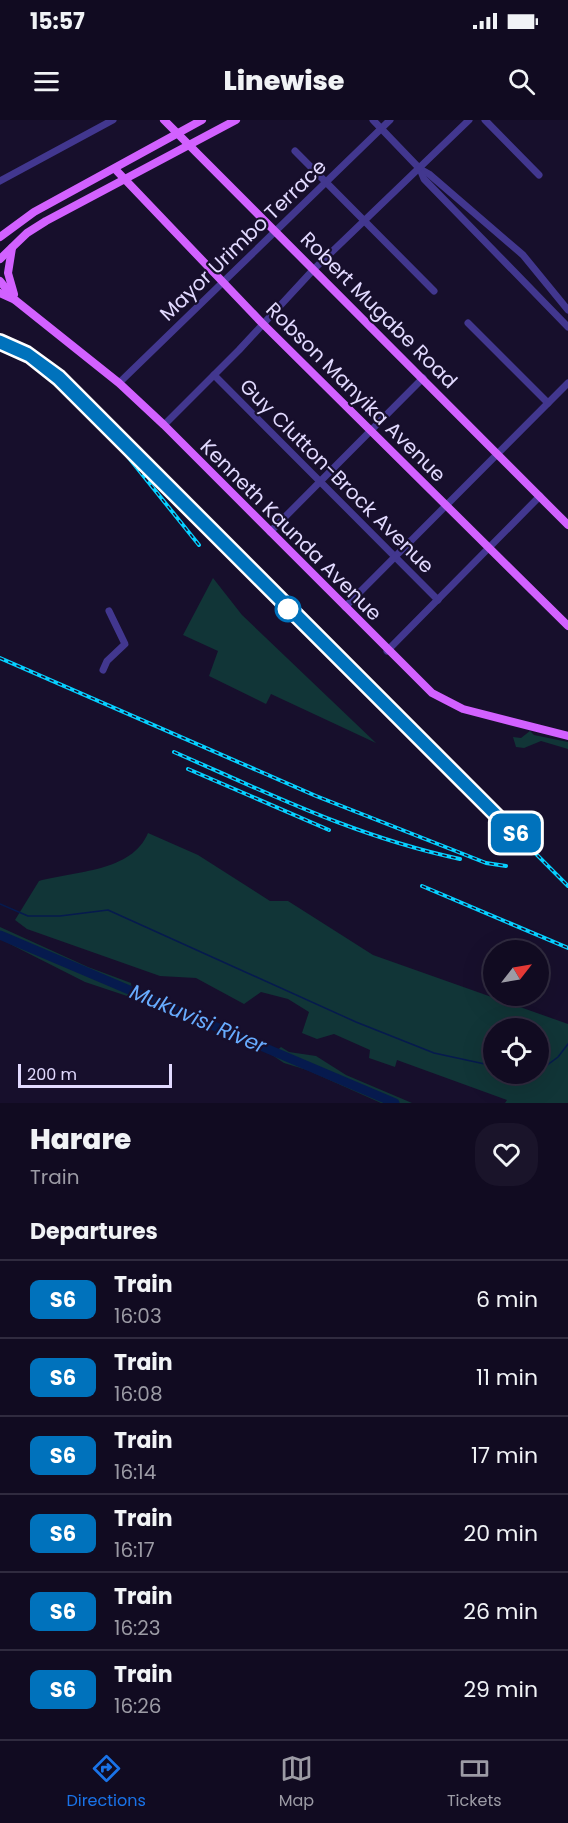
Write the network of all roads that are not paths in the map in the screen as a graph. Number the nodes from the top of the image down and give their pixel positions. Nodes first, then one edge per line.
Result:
1 (113, 120) edge
2 (164, 120) edge
3 (202, 120) edge
4 (236, 120) edge
5 (373, 120) edge
6 (390, 120) edge
7 (469, 120) edge
8 (485, 120) edge
9 (381, 129) junction
10 (177, 133) junction
11 (188, 144) junction
12 (295, 151) dead end
13 (420, 169) junction
14 (115, 170) junction
15 (539, 175) dead end
16 (123, 180) junction
17 (0, 181) edge
18 (327, 182) junction
19 (366, 220) junction
20 (4, 231) edge
21 (277, 231) junction
22 (0, 237) edge
23 (13, 246) junction
24 (0, 259) edge
25 (314, 268) junction
26 (0, 281) edge
27 (223, 283) junction
28 (434, 291) dead end
29 (0, 293) edge
30 (15, 300) junction
31 (568, 310) edge
32 (262, 323) junction
33 (468, 323) dead end
34 (568, 327) edge
35 (214, 375) junction
36 (423, 378) junction
37 (119, 383) junction
38 (568, 383) edge
39 (548, 403) junction
40 (164, 425) junction
41 (372, 430) junction
42 (498, 455) junction
43 (319, 481) junction
44 (540, 496) junction
45 (446, 505) junction
46 (568, 525) edge
47 (270, 532) junction
48 (489, 547) junction
49 (395, 557) junction
50 (438, 600) junction
51 (345, 607) junction
52 (109, 611) dead end
53 (568, 626) edge
54 (387, 651) junction
55 (103, 670) dead end
56 (568, 736) edge

1 - 17 street
2 - 10 main road, Robert Mugabe Road
3 - 10 main road
4 - 11 main road
5 - 9 street
6 - 9 street, Mayor Urimbo Terrace
7 - 13 street
8 - 15 street
9 - 13 street
9 - 18 street, Mayor Urimbo Terrace
10 - 11 main road, Robert Mugabe Road
10 - 14 main road
11 - 16 main road
11 - 21 main road, Robert Mugabe Road
12 - 18 street
13 - 19 street
13 - 31 street
13 - 34 street
14 - 16 main road, Robson Manyika Avenue
14 - 20 main road
16 - 23 main road
16 - 27 main road, Robson Manyika Avenue
18 - 19 street
18 - 21 street, Mayor Urimbo Terrace
19 - 25 street
19 - 28 street
20 - 22 main road
21 - 25 main road, Robert Mugabe Road
21 - 27 street, Mayor Urimbo Terrace
23 - 24 main road
23 - 30 main road
25 - 32 street
25 - 36 main road, Robert Mugabe Road
26 - 30 main road
27 - 32 main road, Robson Manyika Avenue
27 - 37 street, Mayor Urimbo Terrace
29 - 30 main road
30 - 37 main road, Kenneth Kaunda Avenue
32 - 35 street
32 - 41 main road, Robson Manyika Avenue
33 - 39 street
35 - 40 street
35 - 43 street, Guy Clutton-Brock Avenue
36 - 41 street
36 - 42 main road, Robert Mugabe Road
37 - 40 main road, Kenneth Kaunda Avenue
38 - 39 street
39 - 42 street
40 - 47 main road, Kenneth Kaunda Avenue
41 - 43 street
41 - 45 main road, Robson Manyika Avenue
42 - 44 main road, Robert Mugabe Road
42 - 45 street
43 - 47 street
43 - 49 street, Guy Clutton-Brock Avenue
44 - 46 main road, Robert Mugabe Road
44 - 48 street
45 - 48 main road, Robson Manyika Avenue
45 - 49 street
47 - 51 main road, Kenneth Kaunda Avenue
48 - 50 street
48 - 53 main road, Robson Manyika Avenue
49 - 50 street, Guy Clutton-Brock Avenue
49 - 51 street
50 - 54 street
51 - 54 main road, Kenneth Kaunda Avenue
52 - 55 street
54 - 56 main road, Kenneth Kaunda Avenue

